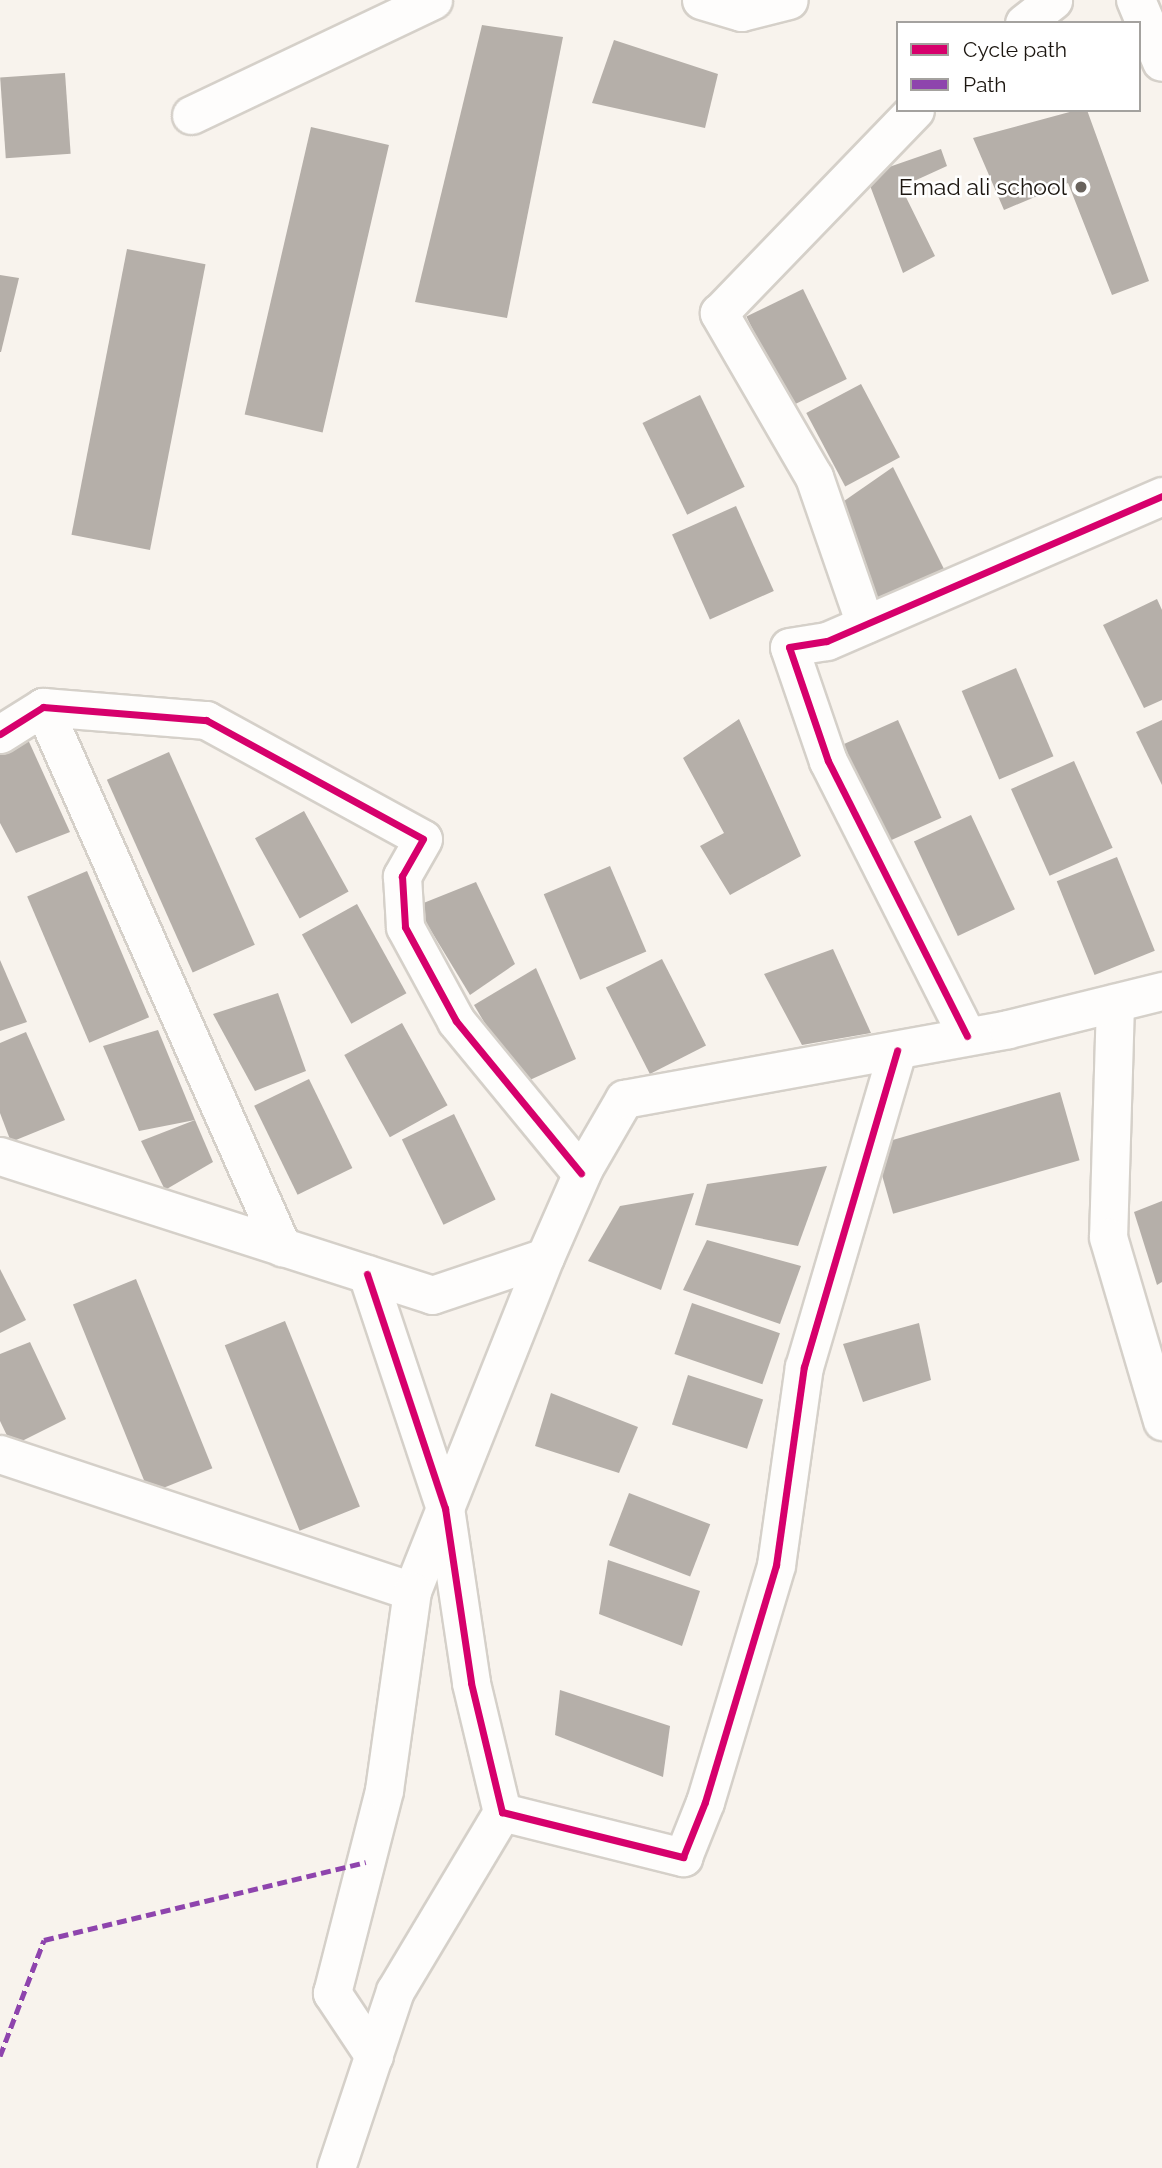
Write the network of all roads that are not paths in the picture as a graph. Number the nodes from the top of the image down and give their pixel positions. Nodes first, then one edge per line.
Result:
1 (433, 0) edge
2 (701, 0) edge
3 (789, 0) edge
4 (1053, 0) edge
5 (1136, 0) edge
6 (1027, 21) edge
7 (1162, 62) edge
8 (913, 112) edge
9 (191, 115) dead end
10 (1162, 496) edge
11 (865, 624) junction
12 (43, 706) junction
13 (0, 734) edge
14 (1162, 991) edge
15 (1115, 1003) junction
16 (967, 1037) junction
17 (897, 1049) junction
18 (0, 1156) edge
19 (581, 1173) junction
20 (282, 1247) junction
21 (545, 1257) junction
22 (368, 1274) junction
23 (1162, 1421) edge
24 (0, 1454) edge
25 (445, 1508) junction
26 (412, 1591) junction
27 (502, 1812) junction
28 (373, 2056) junction
29 (336, 2168) edge

1 - 9 street
2 - 3 street
4 - 6 street
5 - 7 street
8 - 11 street
10 - 11 street
11 - 16 street
12 - 13 street
12 - 19 street
12 - 20 street
14 - 15 street
15 - 16 street
15 - 23 street
16 - 17 street
17 - 19 street
17 - 27 street
18 - 20 street
19 - 21 street
20 - 22 street
21 - 22 street
21 - 25 street
22 - 25 street
24 - 26 street
25 - 26 street
25 - 27 street
26 - 28 street
27 - 28 street
28 - 29 street

